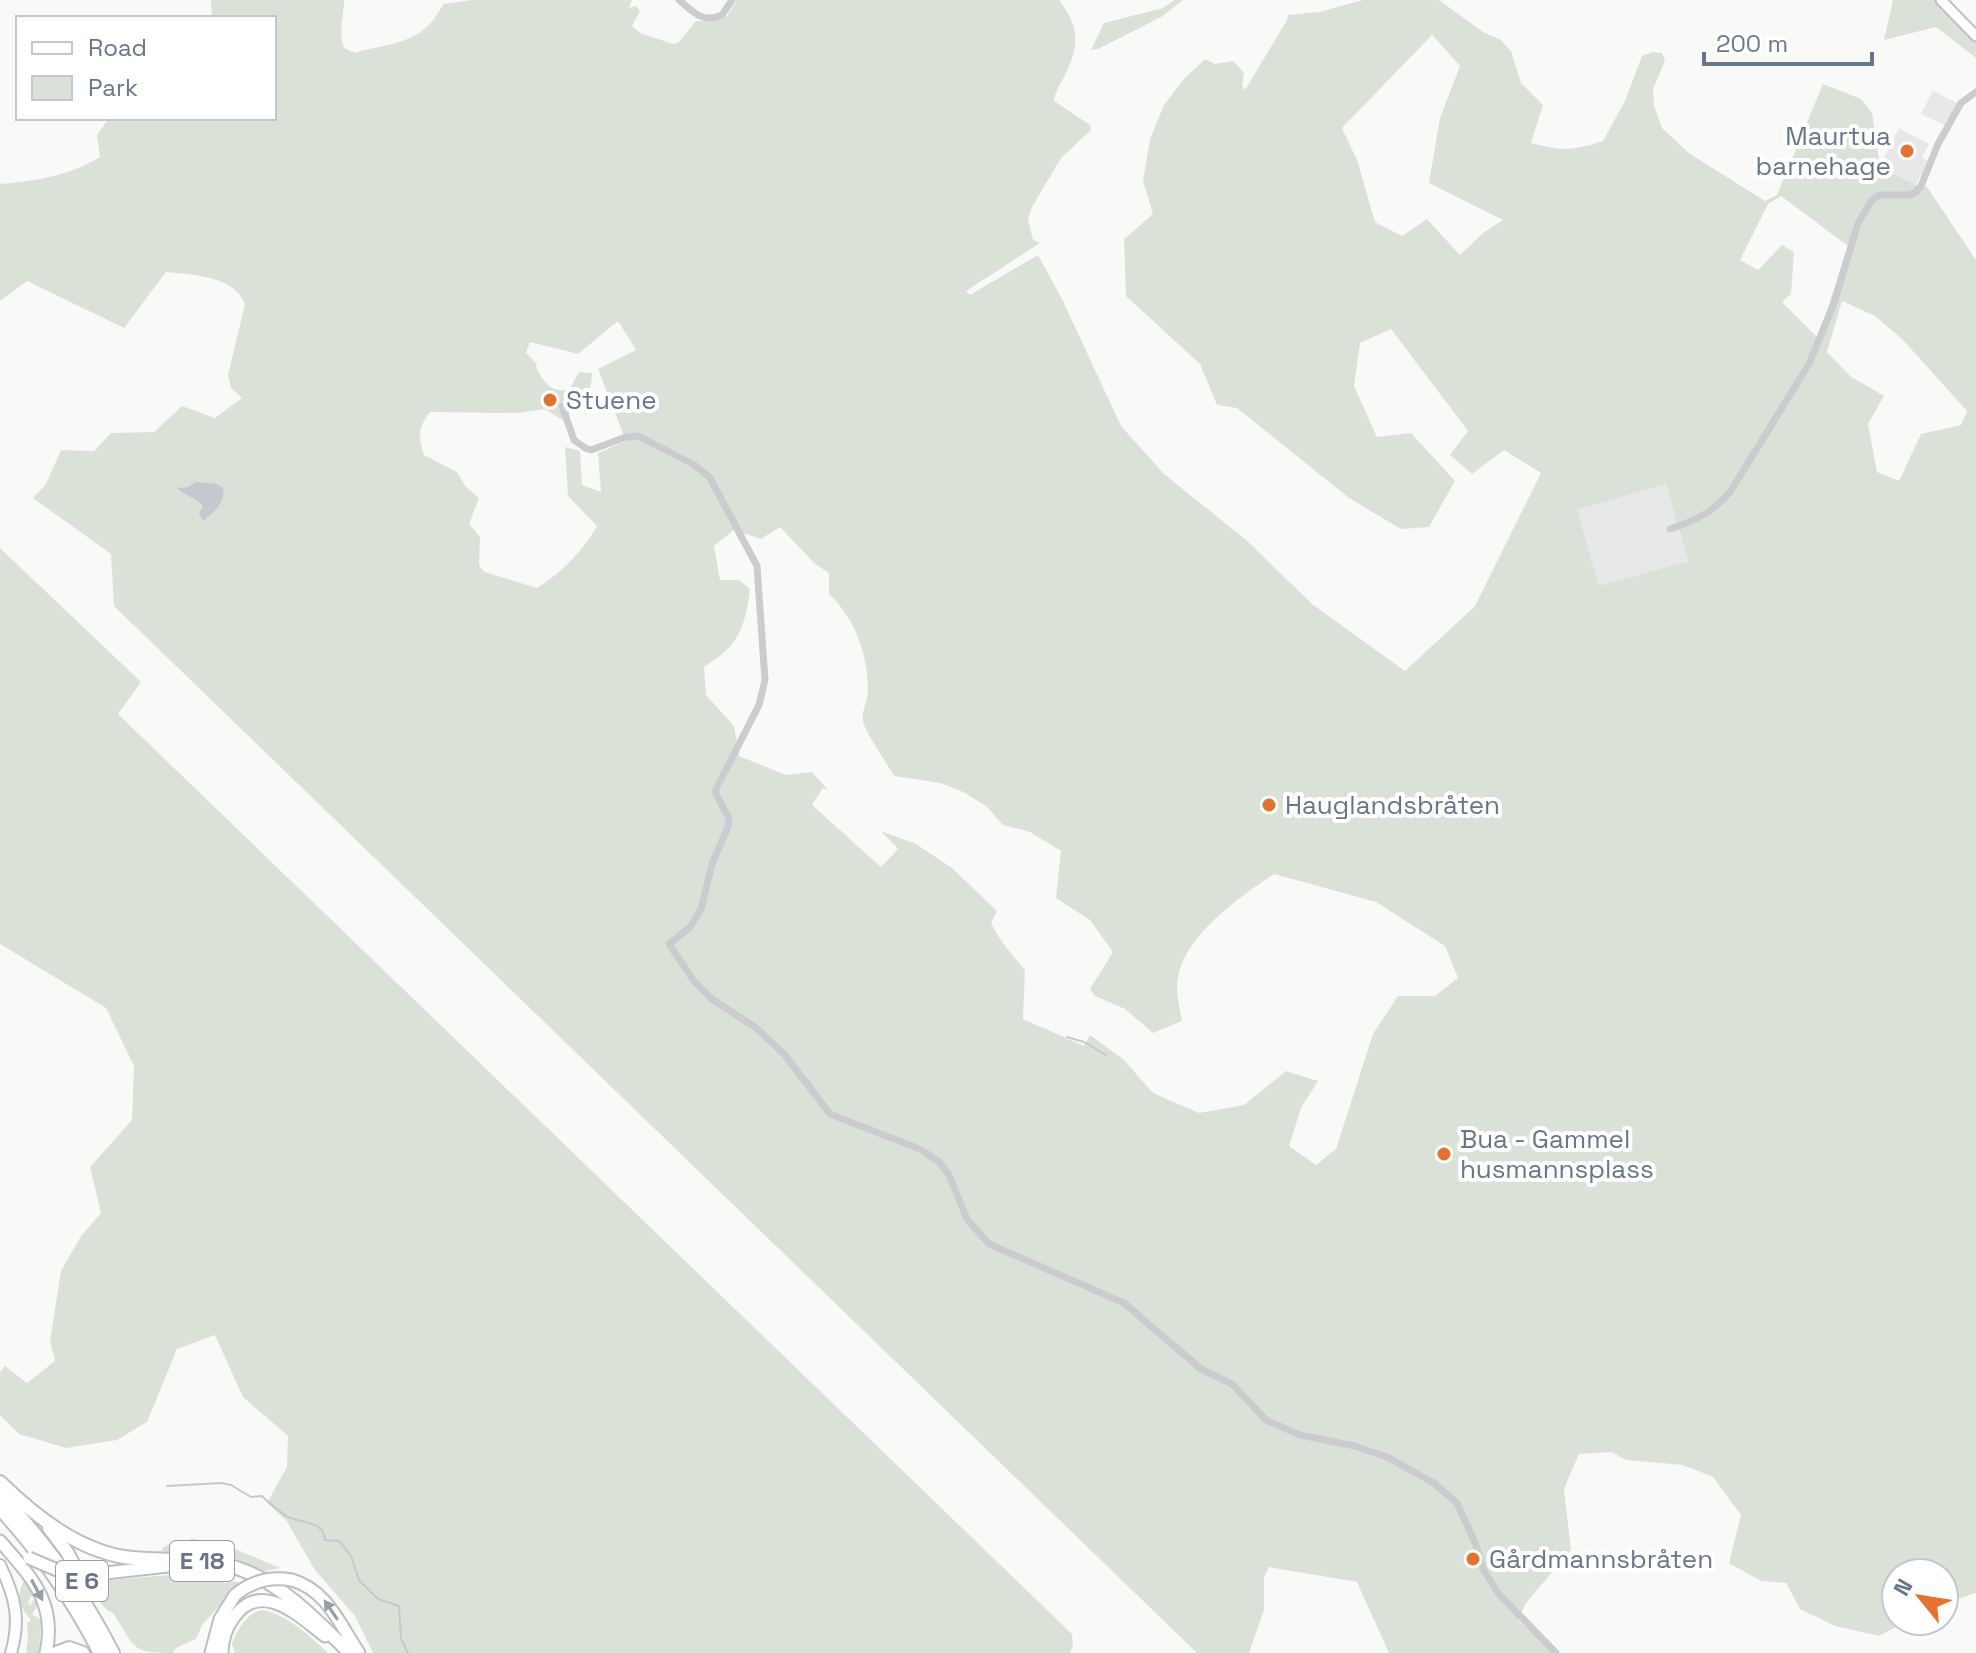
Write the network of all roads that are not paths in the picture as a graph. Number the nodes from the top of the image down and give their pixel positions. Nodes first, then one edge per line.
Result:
1 (679, 0) edge
2 (732, 0) edge
3 (1941, 0) edge
4 (1976, 36) edge
5 (1976, 92) edge
6 (562, 406) dead end
7 (1670, 529) dead end
8 (0, 1482) edge
9 (0, 1494) edge
10 (0, 1509) edge
11 (35, 1514) junction
12 (0, 1535) edge
13 (0, 1541) edge
14 (1, 1569) edge
15 (325, 1636) junction
16 (11, 1653) edge
17 (46, 1653) edge
18 (56, 1653) edge
19 (83, 1653) edge
20 (100, 1653) edge
21 (113, 1653) edge
22 (122, 1653) edge
23 (211, 1653) edge
24 (222, 1653) edge
25 (343, 1653) edge
26 (350, 1653) edge
27 (359, 1653) edge
28 (1556, 1653) edge

1 - 2 street
3 - 4 main road
5 - 7 street
6 - 28 street
8 - 11 highway, E 18
9 - 21 highway, E 6
10 - 20 highway, E 6
11 - 22 highway, E 6
11 - 26 highway, E 18
12 - 15 highway, E 18, bridge
13 -> 17 highway, E 6
14 - 16 main road
15 - 24 highway
15 - 25 highway, E 18
18 - 19 highway
27 -> 23 highway, bridge

